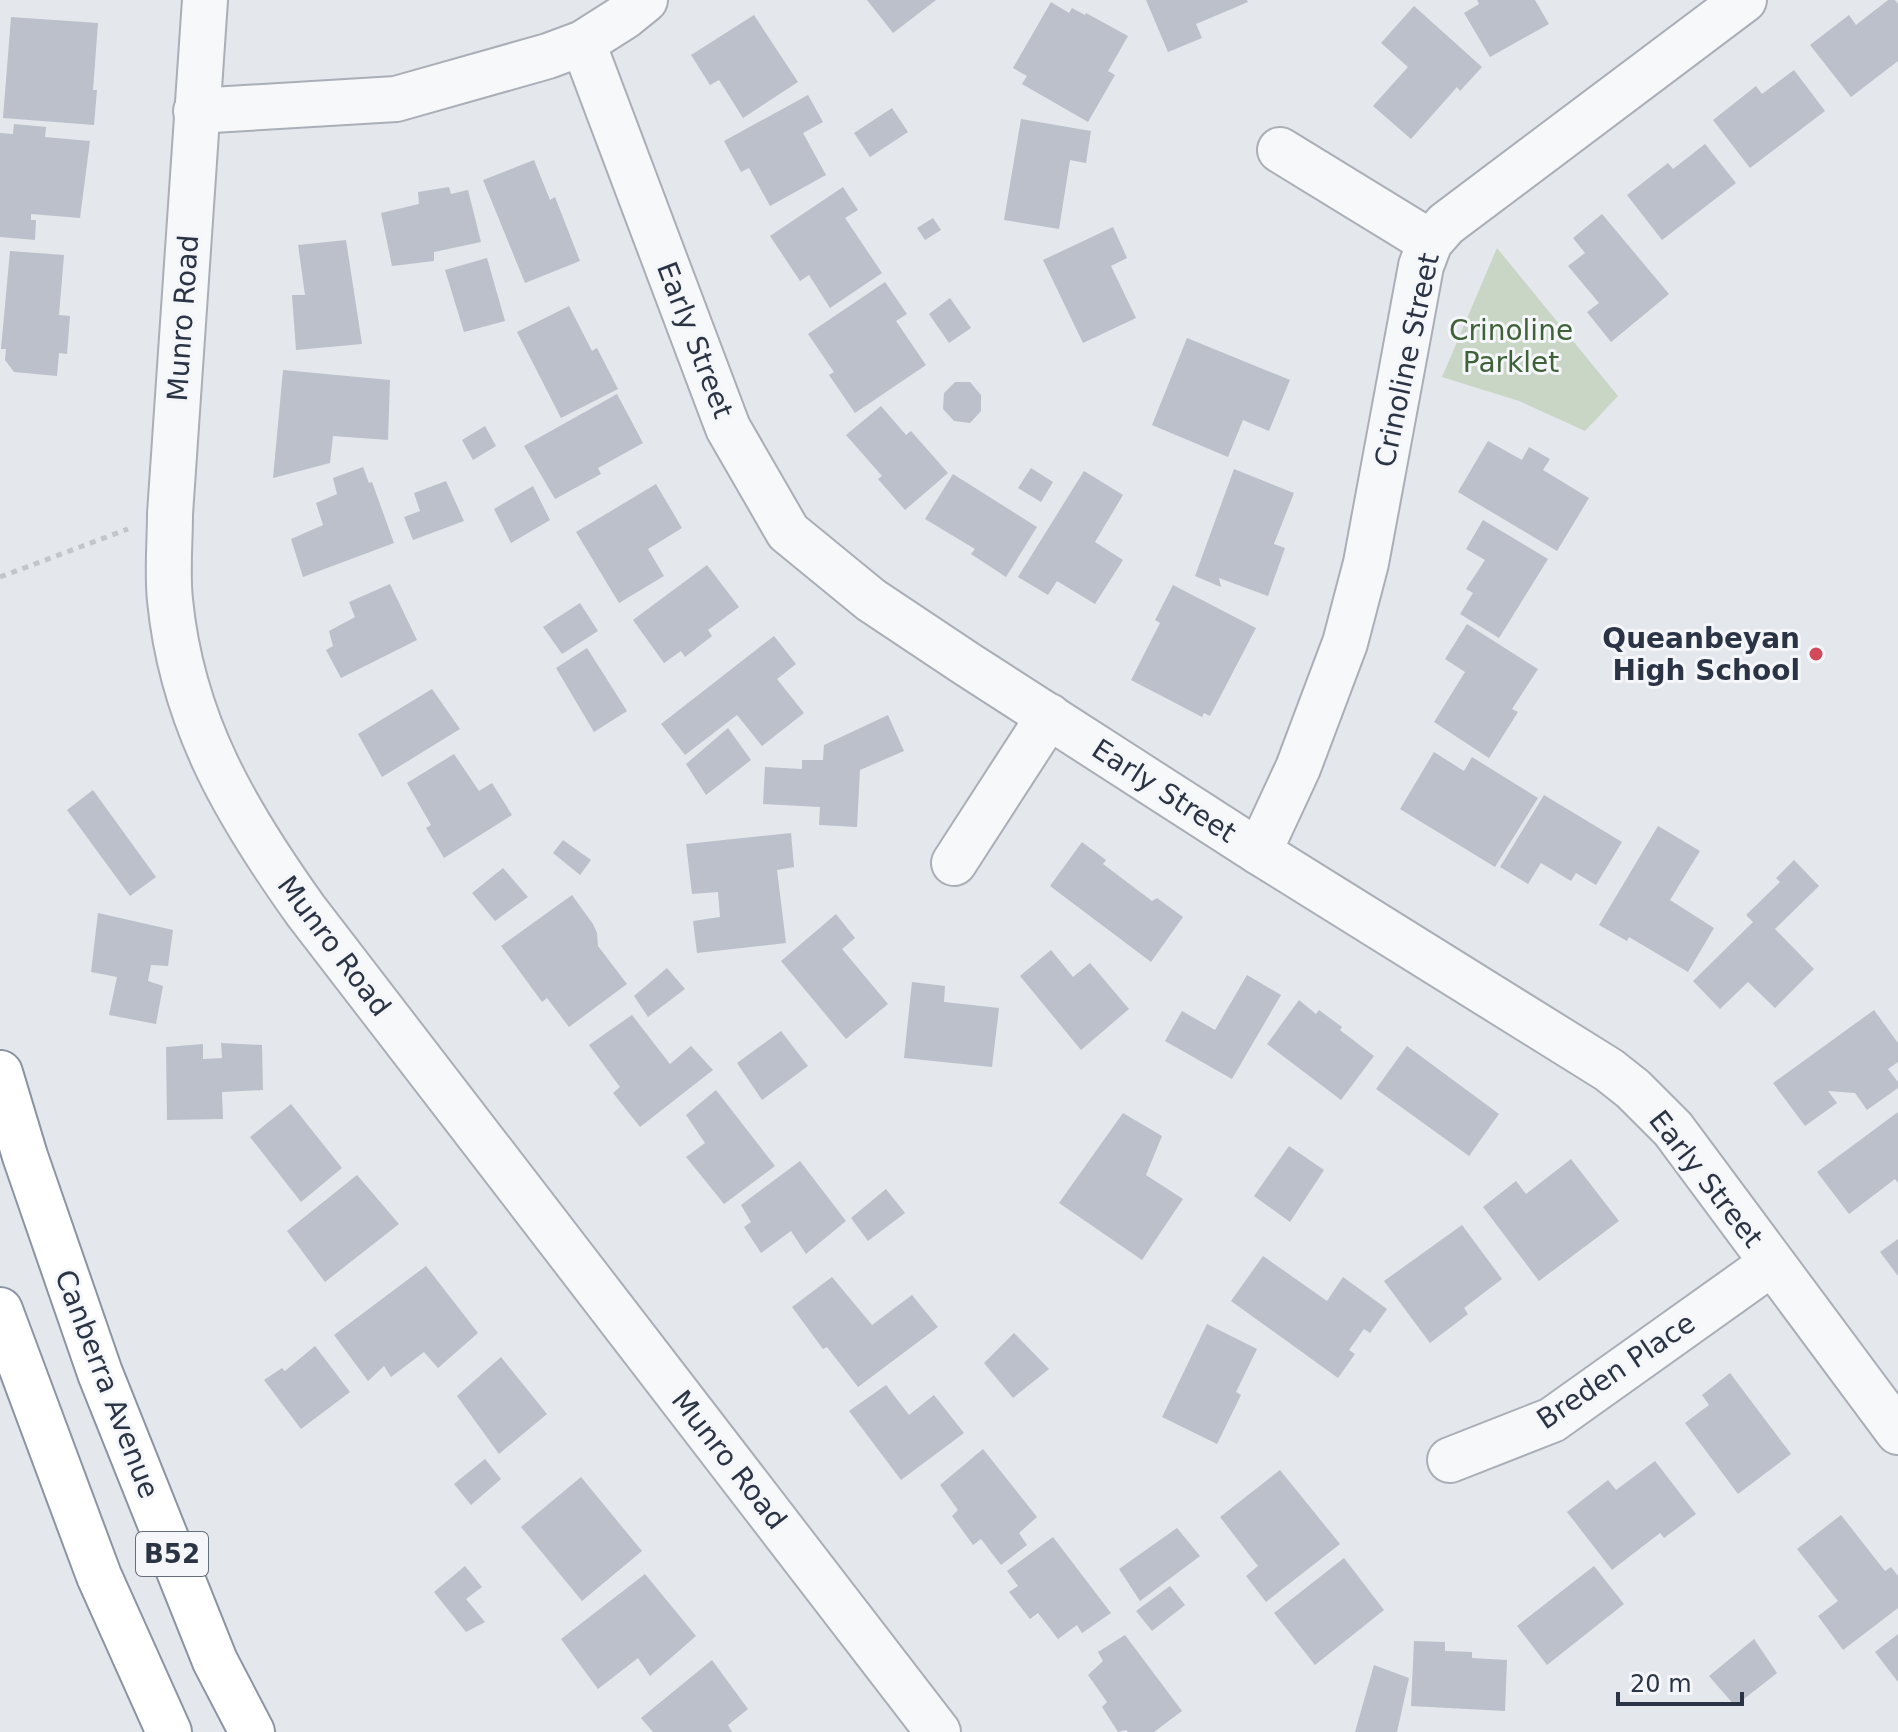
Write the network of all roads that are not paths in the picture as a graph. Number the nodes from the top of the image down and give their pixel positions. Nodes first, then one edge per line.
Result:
1 (205, 0) edge
2 (645, 0) edge
3 (1744, 0) edge
4 (583, 43) junction
5 (196, 111) junction
6 (1280, 150) dead end
7 (1430, 242) junction
8 (1049, 716) junction
9 (1259, 852) junction
10 (954, 863) dead end
11 (0, 1073) edge
12 (1771, 1264) junction
13 (0, 1310) edge
14 (1898, 1432) edge
15 (1450, 1460) dead end
16 (169, 1732) edge
17 (252, 1732) edge
18 (938, 1732) edge

1 - 5 street, Munro Road
2 - 4 street
3 - 7 street, Crinoline Street
4 - 5 street
4 - 8 street, Early Street
5 - 18 street, Munro Road
6 - 7 street
7 - 9 street, Crinoline Street
8 - 9 street, Early Street
8 - 10 street
9 - 12 street, Early Street
11 - 17 highway, Canberra Avenue / B52
12 - 14 street, Early Street
12 - 15 street, Breden Place
13 - 16 highway, B52

